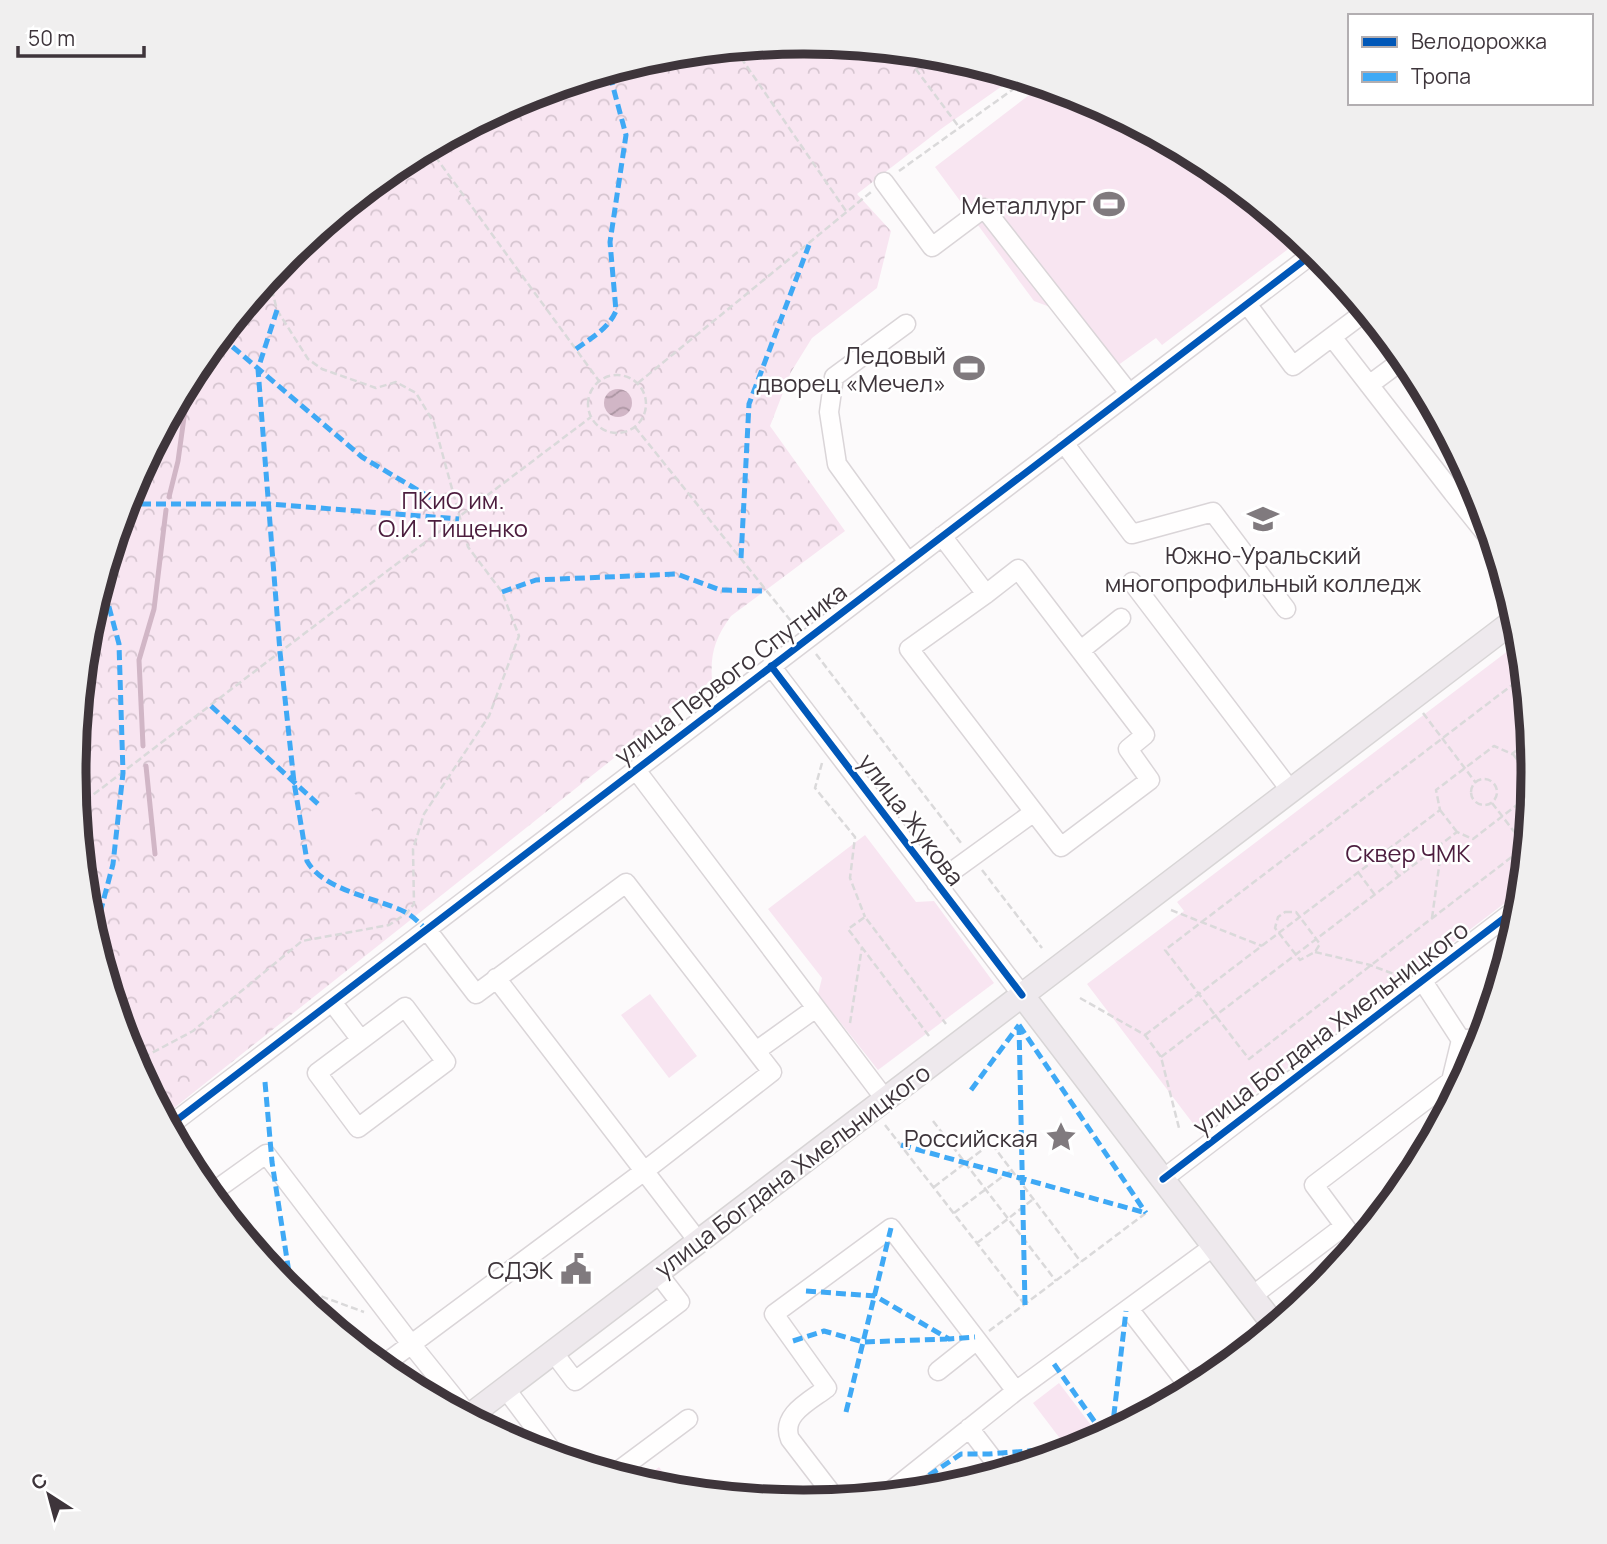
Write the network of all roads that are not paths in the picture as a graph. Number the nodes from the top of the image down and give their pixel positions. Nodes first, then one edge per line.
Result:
1 (884, 182) road end
2 (1306, 259) edge
3 (1247, 304) junction
4 (1358, 318) edge
5 (906, 324) dead end
6 (1332, 337) junction
7 (1395, 366) edge
8 (1369, 385) junction
9 (1129, 393) junction
10 (1064, 443) junction
11 (1462, 487) edge
12 (1454, 493) junction
13 (1476, 520) edge
14 (942, 536) junction
15 (908, 562) junction
16 (1132, 582) dead end
17 (986, 594) junction
18 (1286, 609) dead end
19 (1121, 618) dead end
20 (1506, 627) edge
21 (1080, 650) junction
22 (771, 666) junction
23 (636, 770) junction
24 (1291, 791) junction
25 (1034, 812) junction
26 (936, 883) junction
27 (1506, 916) edge
28 (427, 930) junction
29 (496, 978) junction
30 (1419, 983) junction
31 (1022, 995) junction
32 (332, 1002) junction
33 (816, 1007) junction
34 (1470, 1039) edge
35 (361, 1040) junction
36 (1461, 1040) junction
37 (756, 1051) junction
38 (1456, 1069) edge
39 (1446, 1091) edge
40 (885, 1099) junction
41 (176, 1120) edge
42 (643, 1172) junction
43 (1163, 1179) junction
44 (219, 1188) edge
45 (1343, 1227) junction
46 (1351, 1236) edge
47 (698, 1241) junction
48 (1214, 1246) junction
49 (657, 1272) junction
50 (1252, 1296) junction
51 (1129, 1309) junction
52 (1269, 1318) edge
53 (977, 1340) junction
54 (411, 1344) junction
55 (553, 1352) junction
56 (391, 1359) edge
57 (937, 1371) dead end
58 (1184, 1380) edge
59 (505, 1388) junction
60 (1016, 1391) junction
61 (456, 1400) edge
62 (476, 1411) edge
63 (688, 1419) dead end
64 (969, 1428) junction
65 (545, 1441) edge
66 (996, 1463) edge
67 (624, 1466) edge
68 (900, 1483) edge
69 (828, 1489) edge

1 - 9 street
2 - 3 street, улица Первого Спутника
3 - 6 street
3 - 9 street, улица Первого Спутника
4 - 6 street
5 - 15 street
6 - 8 street
7 - 8 street
8 - 12 street
9 - 10 street, улица Первого Спутника
10 - 14 street, улица Первого Спутника
10 - 18 street
11 - 12 street
12 - 13 street
14 - 15 street, улица Первого Спутника
14 - 17 street
15 - 22 street, улица Первого Спутника
16 - 24 street
17 - 21 street
17 - 25 street
19 - 21 street
20 - 24 main road, улица Богдана Хмельницкого
21 - 25 street
22 - 23 street, улица Первого Спутника
22 - 26 street, улица Жукова
23 - 28 street, улица Первого Спутника
23 - 33 street
24 - 31 main road, улица Богдана Хмельницкого
25 - 26 street
26 - 31 street, улица Жукова
27 - 30 street, улица Богдана Хмельницкого
28 - 29 street
28 - 32 street, улица Первого Спутника
29 - 37 street
29 - 42 street
30 - 36 street
30 - 43 street, улица Богдана Хмельницкого
31 - 40 main road, улица Богдана Хмельницкого
31 - 43 main road, улица Жукова
32 - 35 street
32 - 41 street, улица Первого Спутника
33 - 37 street
33 - 40 street
34 - 36 street
35 - 35 street
36 - 38 street
37 - 42 street
39 - 45 street
40 - 47 main road, улица Богдана Хмельницкого
42 - 47 street
42 - 54 street
43 - 48 main road, улица Жукова
44 - 54 street
45 - 46 street
45 - 50 street
47 - 49 main road, улица Богдана Хмельницкого
48 - 50 main road, улица Жукова
48 - 51 street
49 - 55 main road, улица Богдана Хмельницкого
49 - 55 street
50 - 52 main road, улица Жукова
51 - 58 street
51 - 60 street
53 - 57 street
53 - 60 street
53 - 69 street
54 - 56 street
54 - 61 street
55 - 59 main road, улица Богдана Хмельницкого
59 - 62 main road, улица Богдана Хмельницкого
59 - 65 street
60 - 64 street
63 - 67 street
64 - 66 street
64 - 68 street

